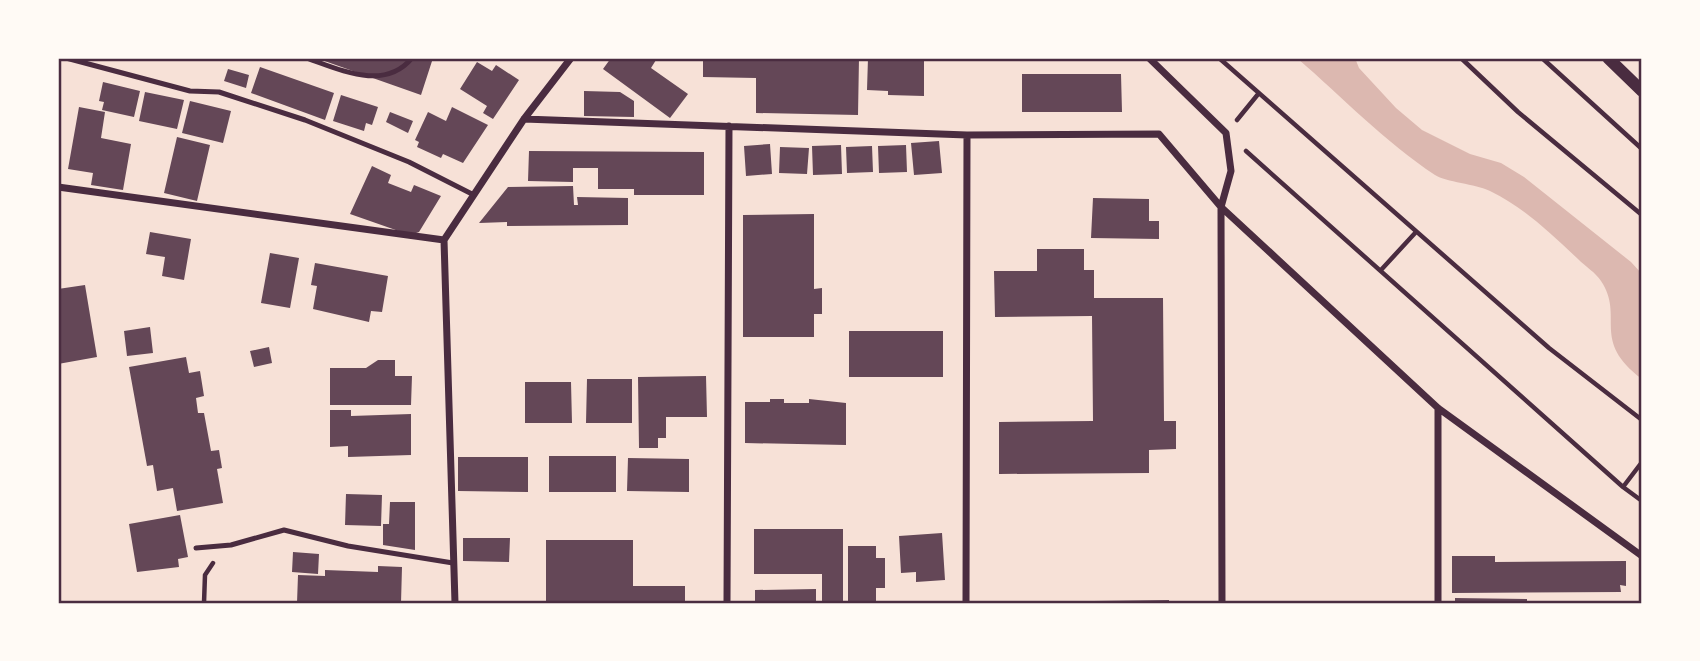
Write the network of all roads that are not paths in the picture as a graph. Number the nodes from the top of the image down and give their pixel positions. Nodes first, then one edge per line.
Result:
1 (66, 58) edge
2 (306, 58) edge
3 (331, 58) edge
4 (412, 58) edge
5 (571, 58) edge
6 (1149, 58) edge
7 (1608, 58) edge
8 (326, 65) junction
9 (1642, 91) edge
10 (524, 119) junction
11 (729, 126) junction
12 (967, 135) junction
13 (58, 187) edge
14 (472, 194) junction
15 (1221, 207) junction
16 (444, 240) junction
17 (1438, 408) junction
18 (196, 548) dead end
19 (1642, 556) edge
20 (453, 563) junction
21 (455, 603) edge
22 (727, 603) edge
23 (966, 603) edge
24 (1222, 603) edge
25 (1438, 603) edge

1 - 14 lane
2 - 8 lane
3 - 8 lane
4 - 8 lane
5 - 10 street
6 - 15 street
7 - 9 street
10 - 11 street
10 - 14 street
11 - 12 street
11 - 22 street
12 - 15 street
12 - 23 street
13 - 16 street
14 - 16 street
15 - 17 street
15 - 24 street
16 - 20 street
17 - 19 street
17 - 25 street
18 - 20 lane
20 - 21 street

